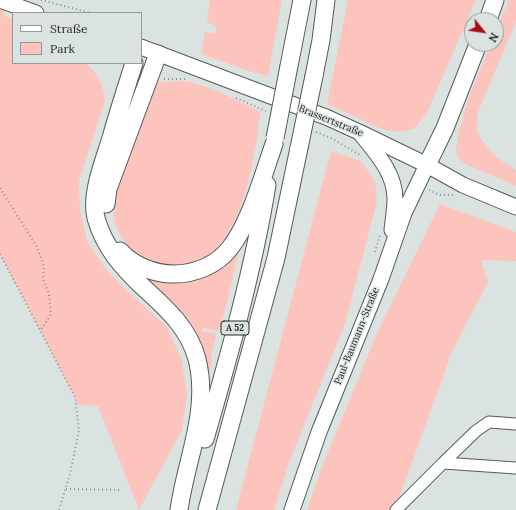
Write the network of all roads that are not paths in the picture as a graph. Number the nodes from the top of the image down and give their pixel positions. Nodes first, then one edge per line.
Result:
1 (0, 0) edge
2 (302, 0) edge
3 (326, 0) edge
4 (332, 0) edge
5 (495, 0) edge
6 (33, 12) edge
7 (491, 12) edge
8 (321, 40) junction
9 (142, 47) edge
10 (475, 52) edge
11 (158, 54) junction
12 (134, 64) edge
13 (359, 132) junction
14 (274, 141) junction
15 (427, 165) junction
16 (516, 207) edge
17 (390, 252) junction
18 (516, 424) edge
19 (443, 463) junction
20 (516, 468) edge
21 (179, 510) edge
22 (184, 510) edge
23 (207, 510) edge
24 (292, 510) edge
25 (396, 510) edge

1 - 6 main road
2 - 14 highway, A 52, bridge
3 - 8 highway, A 52
4 - 8 highway
5 - 7 highway
8 - 23 highway, A 52, bridge
9 - 11 main road, Brassertstraße
10 - 15 highway
11 - 13 main road, Brassertstraße
11 - 14 highway
12 - 21 highway
13 - 15 main road, Brassertstraße
13 - 17 main road
14 - 22 highway, A 52
15 - 16 main road, Brassertstraße
15 - 17 main road, Paul-Baumann-Straße
17 - 24 main road, Paul-Baumann-Straße
18 - 19 lane
19 - 20 lane
19 - 25 lane

